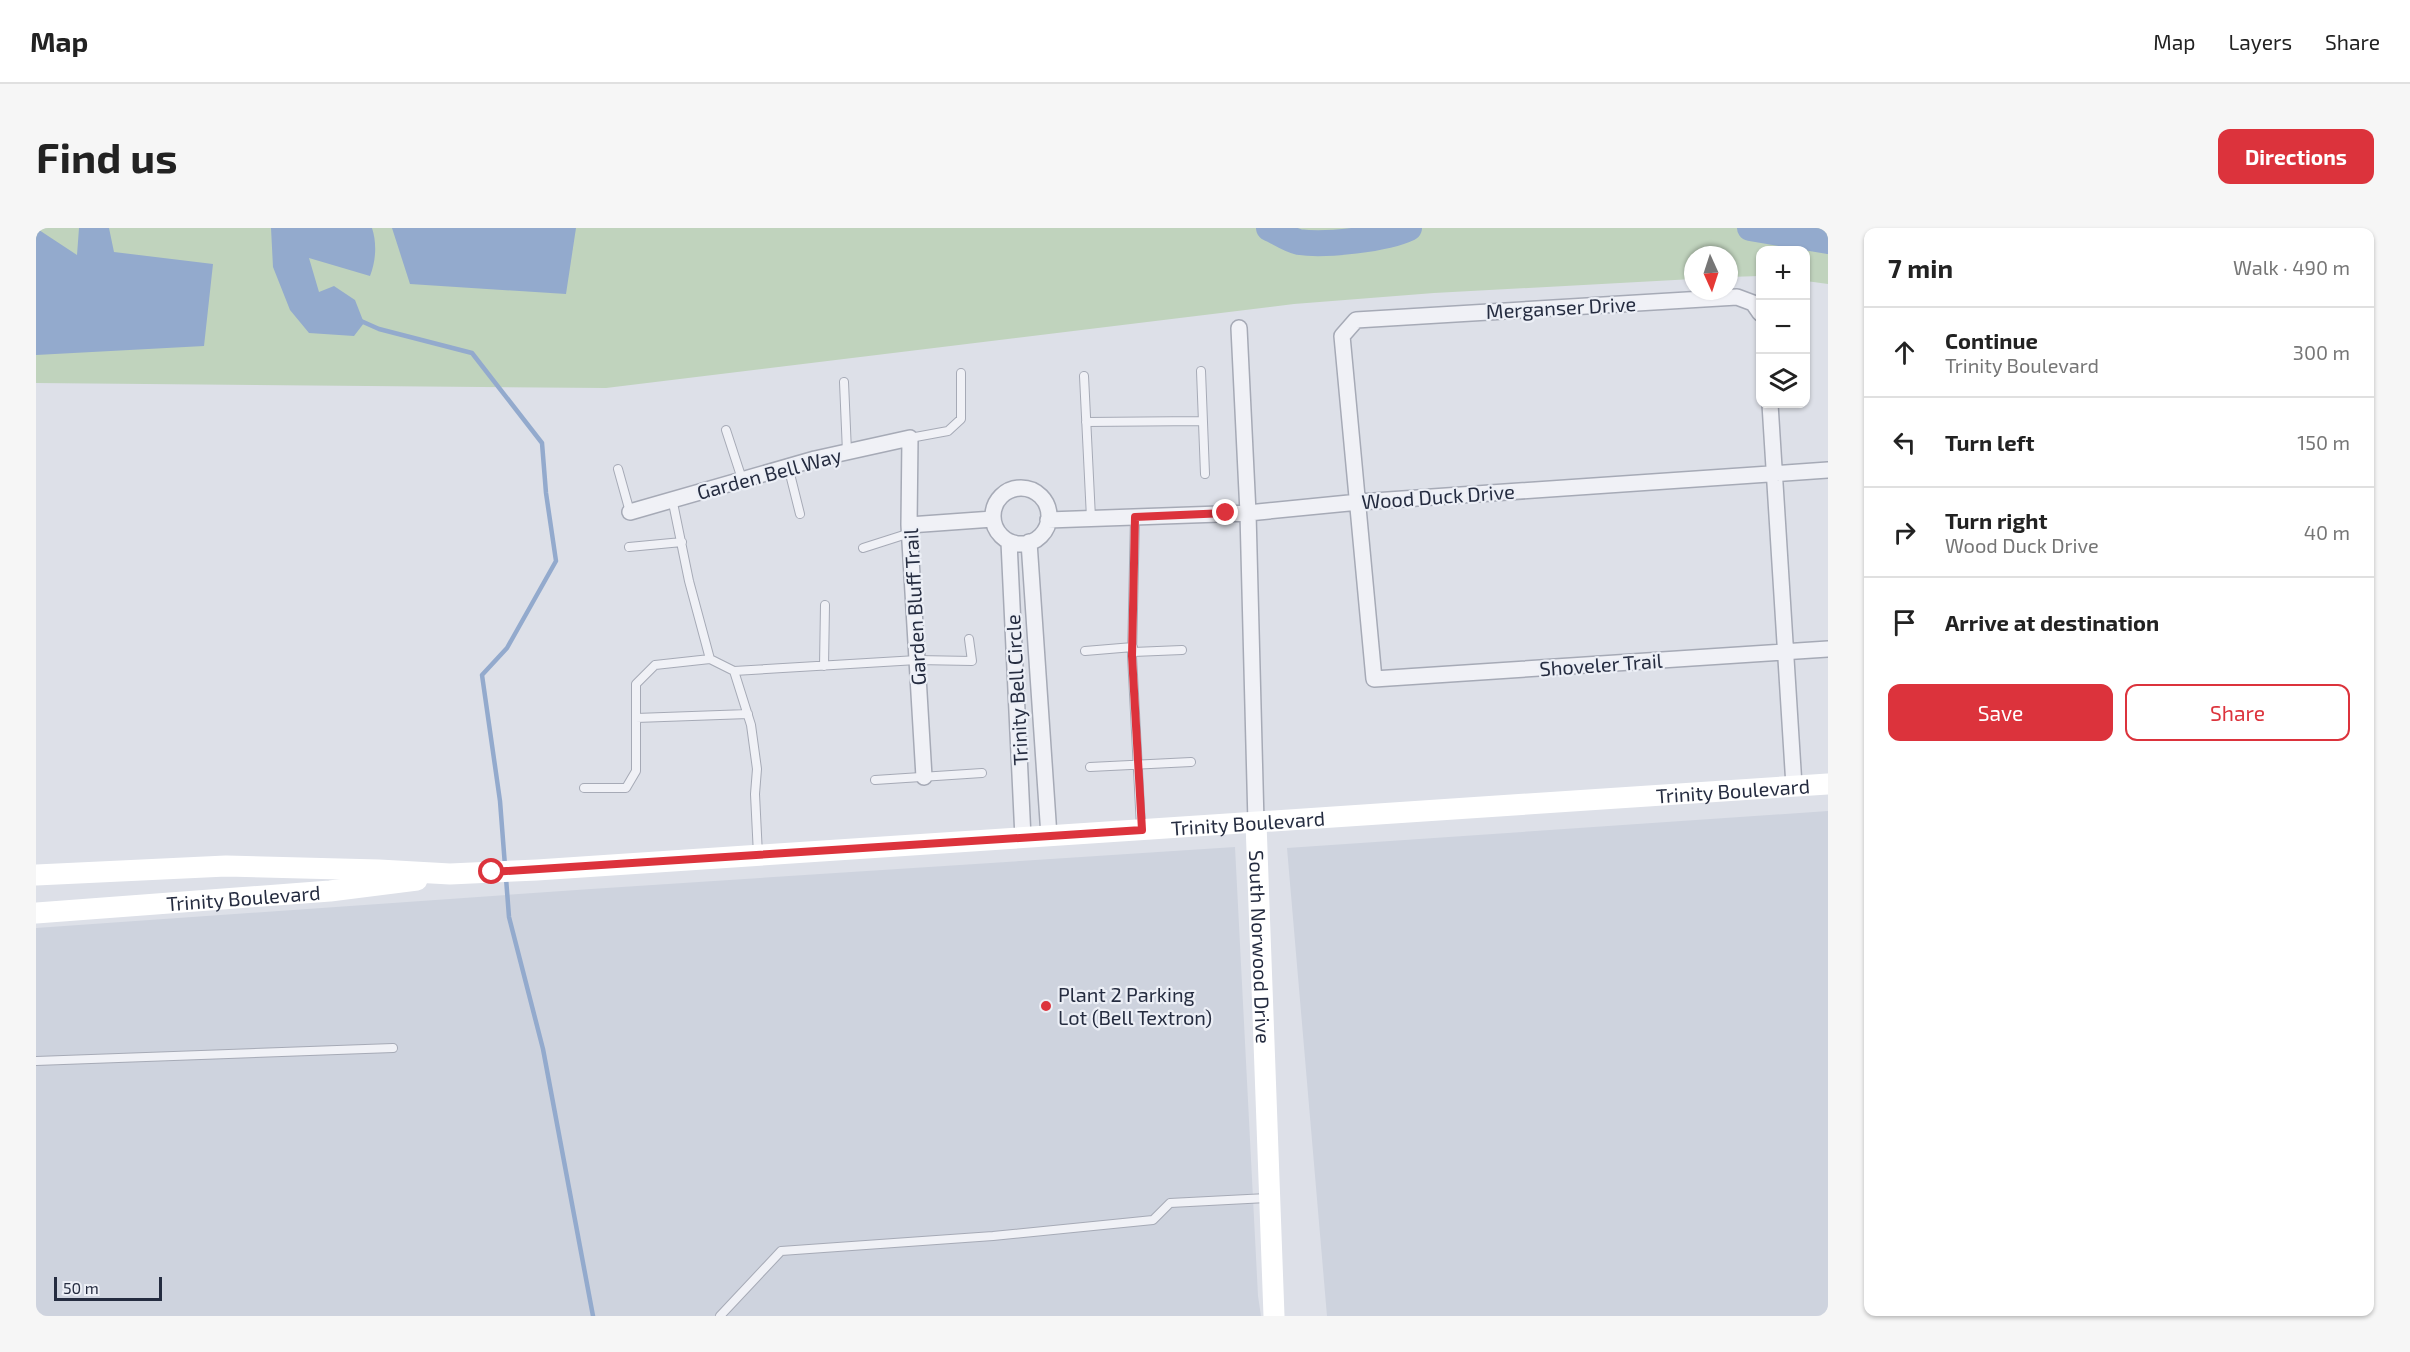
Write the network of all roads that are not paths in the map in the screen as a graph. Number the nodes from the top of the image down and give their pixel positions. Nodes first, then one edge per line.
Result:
1 (1756, 307) edge
2 (1239, 328) dead end
3 (1201, 371) dead end
4 (961, 374) dead end
5 (1084, 376) dead end
6 (844, 381) dead end
7 (1770, 408) edge
8 (1203, 421) junction
9 (1086, 422) junction
10 (726, 430) dead end
11 (910, 438) junction
12 (847, 452) junction
13 (788, 466) junction
14 (618, 470) dead end
15 (1828, 470) edge
16 (1205, 474) dead end
17 (1775, 474) junction
18 (742, 479) junction
19 (672, 498) junction
20 (1359, 502) junction
21 (630, 512) joint
22 (1248, 513) junction
23 (800, 514) dead end
24 (1135, 517) junction
25 (1091, 518) junction
26 (993, 519) junction
27 (1048, 520) junction
28 (909, 529) junction
29 (682, 542) junction
30 (1009, 542) junction
31 (1029, 543) junction
32 (629, 547) dead end
33 (862, 548) dead end
34 (825, 605) dead end
35 (969, 639) dead end
36 (1828, 649) edge
37 (1133, 650) junction
38 (1182, 650) dead end
39 (1085, 651) dead end
40 (1786, 651) junction
41 (710, 659) junction
42 (917, 660) junction
43 (824, 666) junction
44 (734, 671) junction
45 (748, 714) junction
46 (636, 718) junction
47 (1191, 762) dead end
48 (1139, 763) junction
49 (1090, 767) dead end
50 (982, 774) dead end
51 (924, 777) junction
52 (875, 780) dead end
53 (1828, 784) edge
54 (1794, 786) junction
55 (584, 788) dead end
56 (1256, 823) junction
57 (1142, 830) junction
58 (1049, 836) junction
59 (1023, 838) junction
60 (758, 856) junction
61 (450, 874) junction
62 (36, 875) edge
63 (36, 913) edge
64 (393, 1048) dead end
65 (36, 1061) edge
66 (1270, 1198) junction
67 (720, 1316) edge
68 (1274, 1316) edge

1 - 20 street, Merganser Drive
2 - 22 street, South Norwood Drive
3 - 8 lane
4 - 11 lane
5 - 9 lane
6 - 12 lane
7 - 17 street
8 - 9 lane
8 - 16 lane
9 - 25 lane
10 - 18 lane
11 - 12 street, Garden Bell Way
11 - 28 street, Garden Bluff Trail
12 - 13 street, Garden Bell Way
13 - 18 street, Garden Bell Way
13 - 23 lane
14 - 21 lane
15 - 17 street, Wood Duck Drive
17 - 20 street, Wood Duck Drive
17 - 40 street
18 - 19 street, Garden Bell Way
19 - 21 street, Garden Bell Way
19 - 29 lane
20 - 22 street, Wood Duck Drive
20 - 40 street, Shoveler Trail
22 - 24 street, Wood Duck Drive
22 - 56 street, South Norwood Drive
24 - 25 street, Wood Duck Drive
24 - 37 lane
25 - 27 street, Wood Duck Drive
26 - 27 street
26 - 28 street
26 - 30 street
27 - 31 street
28 - 33 lane
28 - 42 street, Garden Bluff Trail
29 - 32 lane
29 - 41 lane
30 - 31 street
30 - 59 street, Trinity Bell Circle
31 - 58 street, Trinity Bell Circle
34 - 43 lane
35 - 42 lane
36 - 40 street, Shoveler Trail
37 - 38 lane
37 - 39 lane
37 - 48 lane
40 - 54 street
41 - 44 lane
41 - 46 lane
42 - 43 lane
42 - 51 street, Garden Bluff Trail
43 - 44 lane
44 - 45 lane
45 - 46 lane
45 - 60 lane
46 - 55 lane
47 - 48 lane
48 - 49 lane
48 - 57 lane
50 - 51 lane
51 - 52 lane
53 - 54 main road, Trinity Boulevard
54 - 56 main road, Trinity Boulevard
56 - 57 main road, Trinity Boulevard
56 - 66 main road, South Norwood Drive
57 - 58 main road, Trinity Boulevard
58 - 59 main road, Trinity Boulevard
59 - 60 main road, Trinity Boulevard
60 - 61 main road, Trinity Boulevard
61 - 62 main road, Trinity Boulevard
61 - 63 main road, Trinity Boulevard
64 - 65 lane
66 - 67 lane
66 - 68 main road, South Norwood Drive

